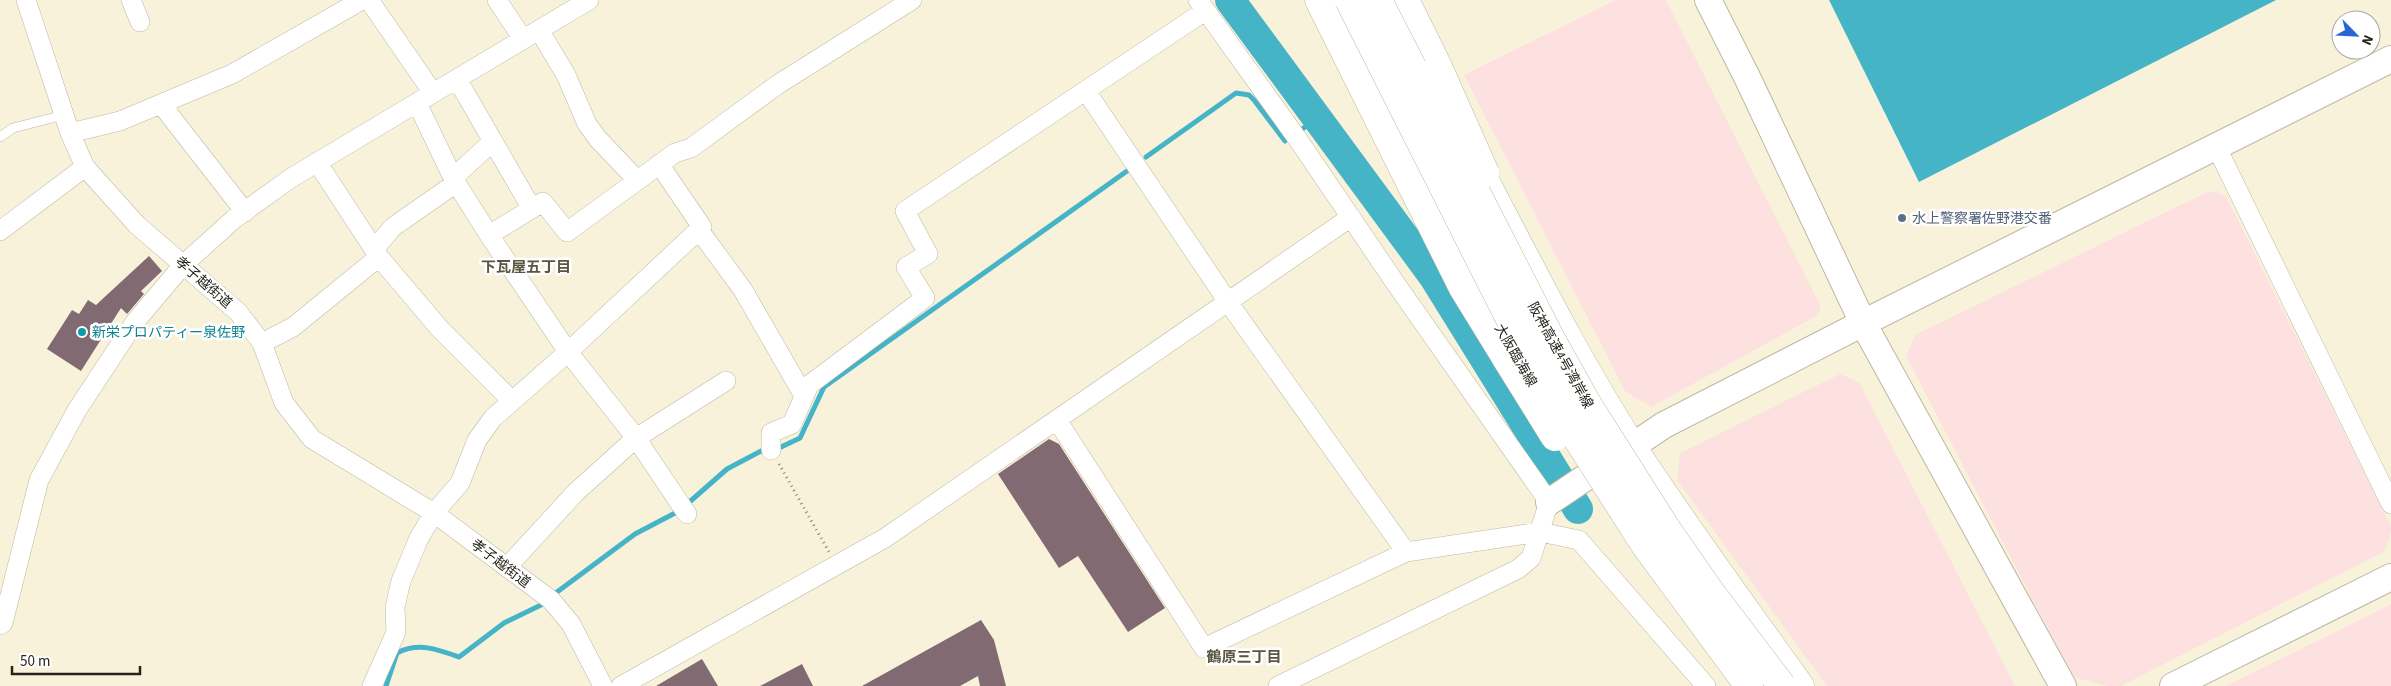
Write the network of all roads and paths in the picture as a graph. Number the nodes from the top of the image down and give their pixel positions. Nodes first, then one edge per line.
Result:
1 (26, 0) edge
2 (131, 0) edge
3 (361, 0) edge
4 (369, 0) edge
5 (497, 0) edge
6 (589, 0) edge
7 (912, 0) edge
8 (1319, 0) edge
9 (1332, 0) edge
10 (1348, 0) edge
11 (1378, 0) edge
12 (1392, 0) edge
13 (1405, 0) edge
14 (1708, 0) edge
15 (1202, 5) edge
16 (140, 22) dead end
17 (539, 30) junction
18 (523, 40) junction
19 (2391, 59) edge
20 (457, 79) junction
21 (1086, 91) junction
22 (433, 93) junction
23 (417, 103) junction
24 (161, 104) junction
25 (64, 114) junction
26 (70, 133) junction
27 (0, 137) edge
28 (492, 142) junction
29 (2216, 146) junction
30 (317, 162) junction
31 (659, 164) junction
32 (85, 167) junction
33 (637, 180) junction
34 (454, 181) junction
35 (532, 209) junction
36 (245, 212) junction
37 (1351, 217) junction
38 (699, 230) junction
39 (0, 231) edge
40 (489, 235) junction
41 (377, 253) junction
42 (184, 265) junction
43 (1228, 302) junction
44 (1863, 323) junction
45 (262, 343) junction
46 (568, 352) junction
47 (726, 382) dead end
48 (804, 396) junction
49 (512, 401) junction
50 (1057, 420) junction
51 (636, 438) junction
52 (1632, 446) junction
53 (770, 450) joint
54 (1589, 475) junction
55 (1549, 502) junction
56 (2391, 504) edge
57 (434, 513) junction
58 (687, 514) dead end
59 (1540, 532) junction
60 (1406, 552) junction
61 (837, 565) junction
62 (507, 568) junction
63 (2391, 577) edge
64 (1709, 590) junction
65 (0, 625) edge
66 (372, 686) edge
67 (603, 686) edge
68 (621, 686) edge
69 (1278, 686) edge
70 (1706, 686) edge
71 (1739, 686) edge
72 (1747, 686) edge
73 (1782, 686) edge
74 (1800, 686) edge
75 (2063, 686) edge
76 (2173, 686) edge

1 - 25 street, 孝子越街道
2 - 16 street
3 - 24 street
4 - 22 street
5 - 18 street
6 - 17 street
7 - 31 street
8 - 72 main road, bridge
9 - 54 main road, 大阪臨海線
10 - 72 main road, 阪神高速4号湾岸線, bridge
11 - 64 main road, 阪神高速4号湾岸線, bridge
12 - 52 main road
13 - 64 main road, bridge
14 - 44 street
15 - 21 street
15 - 37 street
17 - 18 street
17 - 33 street
18 - 20 street
19 - 29 street
20 - 22 street
20 - 28 street
21 - 43 street
21 - 48 street
22 - 23 street
23 - 30 street
23 - 34 street
24 - 26 street
24 - 36 street
25 - 26 street, 孝子越街道
25 - 27 lane
26 - 32 street, 孝子越街道
28 - 34 street
28 - 35 street
29 - 44 street
29 - 56 street
30 - 36 street
30 - 41 street
31 - 33 street
31 - 38 street
32 - 39 street
32 - 42 street, 孝子越街道
33 - 35 street
34 - 40 street
34 - 41 street
35 - 40 street
36 - 42 street
37 - 43 street
37 - 55 street
38 - 46 street
38 - 48 street
40 - 46 street
41 - 45 street
41 - 49 street
42 - 45 street, 孝子越街道
42 - 65 street
43 - 50 street
43 - 60 street
44 - 52 street
44 - 75 street
45 - 57 street, 孝子越街道
46 - 49 street
46 - 51 street
47 - 51 street
48 - 53 street
49 - 57 street
50 - 60 street
50 - 61 street
51 - 58 street
51 - 62 street
52 - 54 street
52 - 74 main road
53 - 61 path
54 - 55 street
54 - 71 main road, 大阪臨海線
55 - 59 street
57 - 62 street, 孝子越街道
57 - 66 street
59 - 60 street
59 - 69 street
59 - 70 street
61 - 68 street
62 - 67 street, 孝子越街道
63 - 76 street
64 - 73 main road, 阪神高速4号湾岸線, bridge

